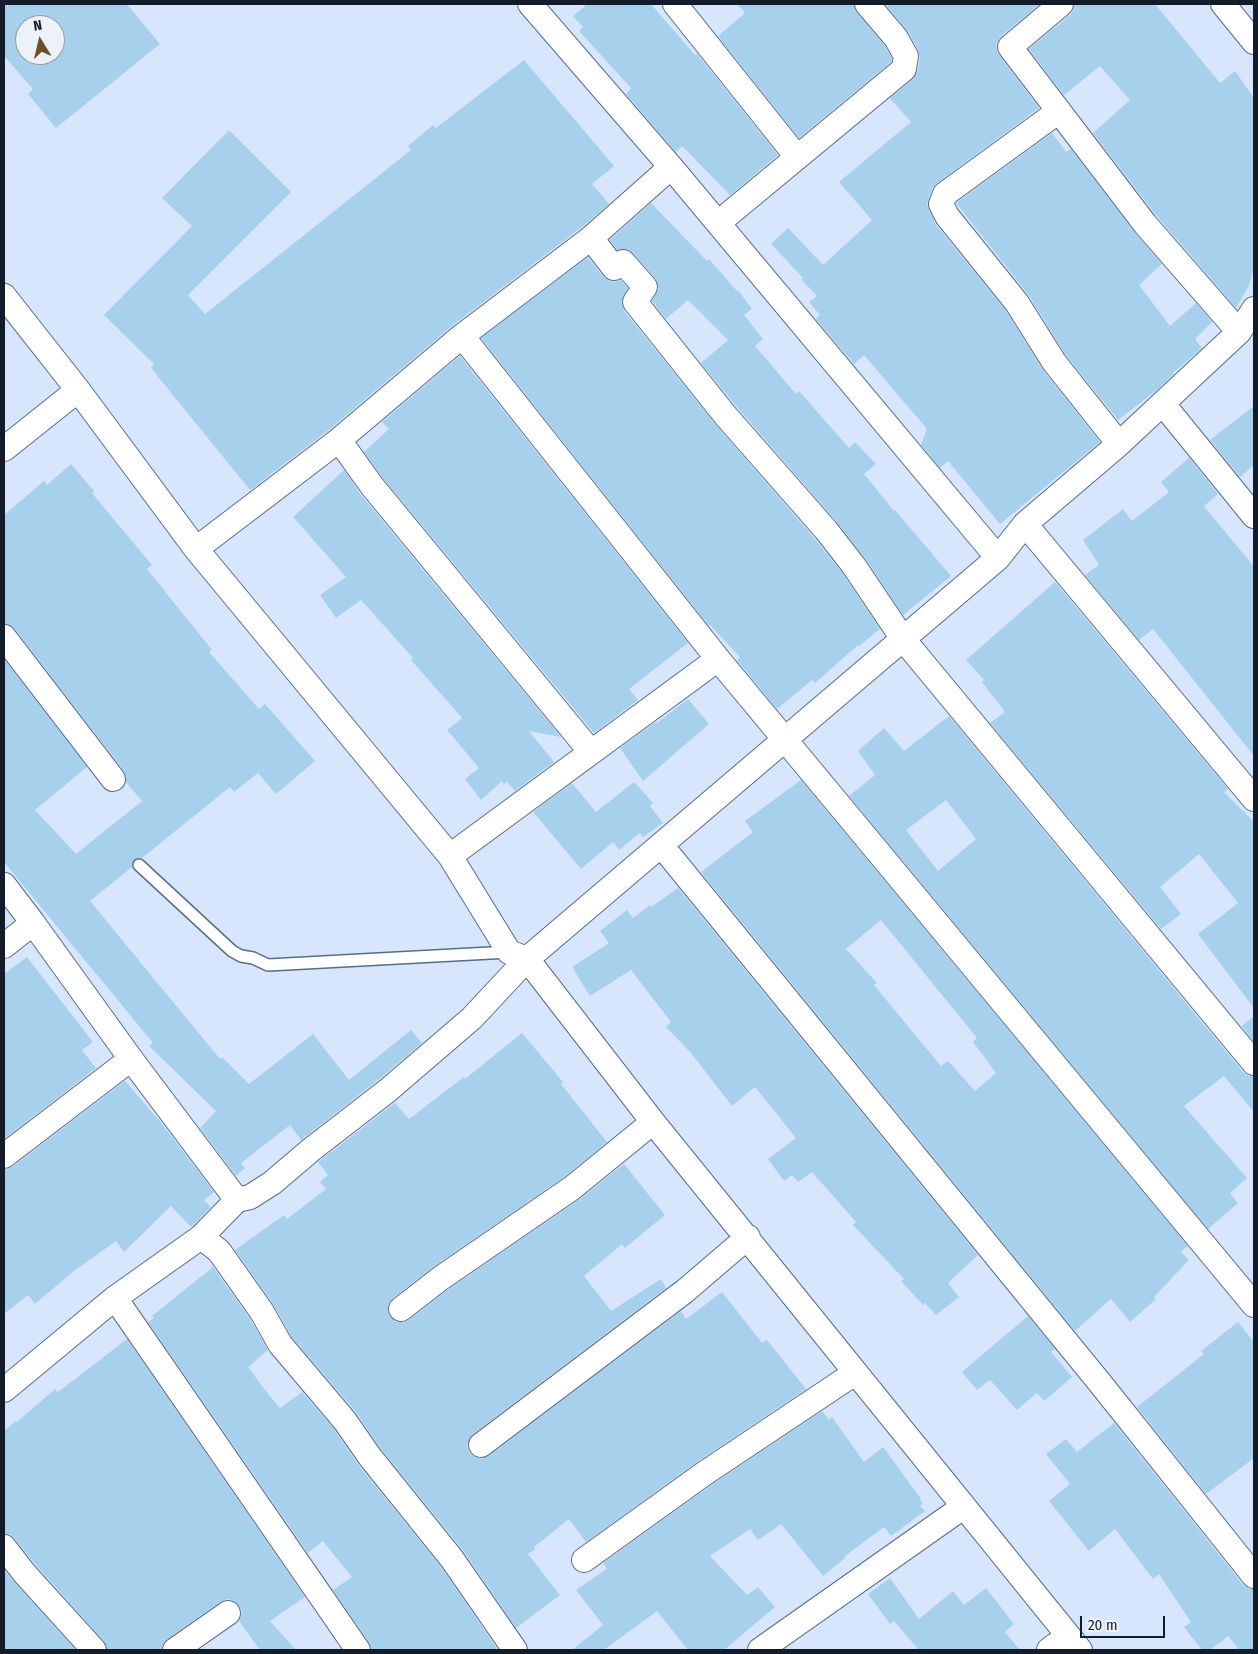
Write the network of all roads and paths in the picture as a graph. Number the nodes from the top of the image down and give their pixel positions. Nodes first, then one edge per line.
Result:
1 (530, 4) edge
2 (675, 4) edge
3 (867, 4) edge
4 (1061, 4) edge
5 (1223, 4) edge
6 (1254, 42) edge
7 (1058, 111) junction
8 (797, 157) junction
9 (671, 167) junction
10 (718, 223) junction
11 (591, 238) junction
12 (4, 296) edge
13 (1254, 309) edge
14 (1239, 332) junction
15 (462, 336) junction
16 (78, 390) junction
17 (1163, 404) junction
18 (339, 440) junction
19 (1119, 444) junction
20 (4, 449) edge
21 (1254, 516) edge
22 (1025, 524) junction
23 (196, 549) junction
24 (998, 558) junction
25 (4, 637) edge
26 (903, 639) junction
27 (718, 659) junction
28 (785, 739) junction
29 (591, 752) junction
30 (113, 779) dead end
31 (1254, 799) edge
32 (661, 845) junction
33 (450, 856) junction
34 (139, 865) dead end
35 (4, 885) edge
36 (33, 922) junction
37 (4, 946) edge
38 (518, 956) junction
39 (131, 1059) junction
40 (1254, 1063) edge
41 (654, 1122) junction
42 (4, 1156) edge
43 (237, 1200) junction
44 (201, 1237) junction
45 (748, 1237) junction
46 (114, 1298) junction
47 (1254, 1305) edge
48 (401, 1309) dead end
49 (855, 1373) junction
50 (4, 1390) edge
51 (481, 1445) dead end
52 (963, 1507) junction
53 (4, 1547) edge
54 (584, 1560) dead end
55 (1254, 1576) edge
56 (228, 1613) dead end
57 (1074, 1643) edge
58 (94, 1650) edge
59 (175, 1650) edge
60 (358, 1650) edge
61 (515, 1650) edge
62 (760, 1650) edge
63 (1049, 1650) edge

1 - 9 street
2 - 8 street
3 - 8 street
4 - 7 street
5 - 6 street
7 - 14 street
7 - 19 street
8 - 10 street
9 - 10 street
9 - 11 street
10 - 24 street
11 - 15 street
11 - 26 street
12 - 16 street
13 - 14 street
14 - 17 street
15 - 18 street
15 - 27 street
16 - 20 street
16 - 23 street
17 - 19 street
17 - 21 street
18 - 23 street
18 - 29 street
19 - 22 street
22 - 24 street
22 - 31 street
23 - 33 street
24 - 26 street
25 - 30 street
26 - 28 street
26 - 40 street
27 - 28 street
27 - 29 street
28 - 32 street
28 - 47 street
29 - 33 street
32 - 38 street
32 - 55 street
33 - 38 street
34 - 38 lane
35 - 36 street
36 - 37 street
36 - 39 street
38 - 41 street
38 - 43 street
39 - 42 street
39 - 43 street
41 - 45 street
41 - 48 street
43 - 44 street
44 - 46 street
44 - 61 street
45 - 49 street
45 - 51 street
46 - 50 street
46 - 60 street
49 - 52 street
49 - 54 street
52 - 57 street
52 - 62 street
53 - 58 street
56 - 59 street
57 - 63 street

